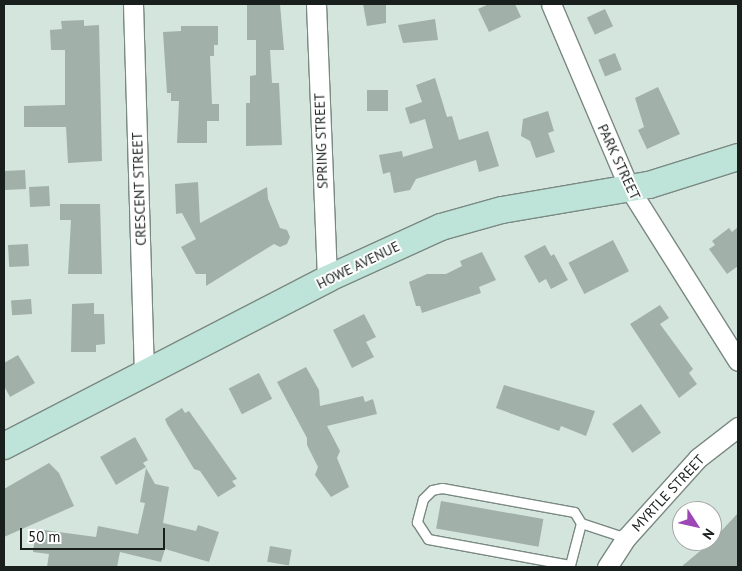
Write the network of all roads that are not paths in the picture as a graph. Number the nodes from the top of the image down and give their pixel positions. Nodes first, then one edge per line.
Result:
1 (133, 4) edge
2 (316, 4) edge
3 (551, 4) edge
4 (738, 157) edge
5 (628, 188) junction
6 (327, 279) junction
7 (738, 361) edge
8 (144, 375) junction
9 (738, 427) edge
10 (4, 446) edge
11 (581, 523) junction
12 (626, 538) junction
13 (606, 567) edge

1 - 8 street, CRESCENT STREET
2 - 6 street, SPRING STREET
3 - 5 street, PARK STREET
4 - 5 main road, HOWE AVENUE
5 - 6 main road, HOWE AVENUE
5 - 7 street, PARK STREET
6 - 8 main road, HOWE AVENUE
8 - 10 main road, HOWE AVENUE
9 - 12 street, MYRTLE STREET
11 - 11 lane
11 - 12 lane
12 - 13 street, MYRTLE STREET

